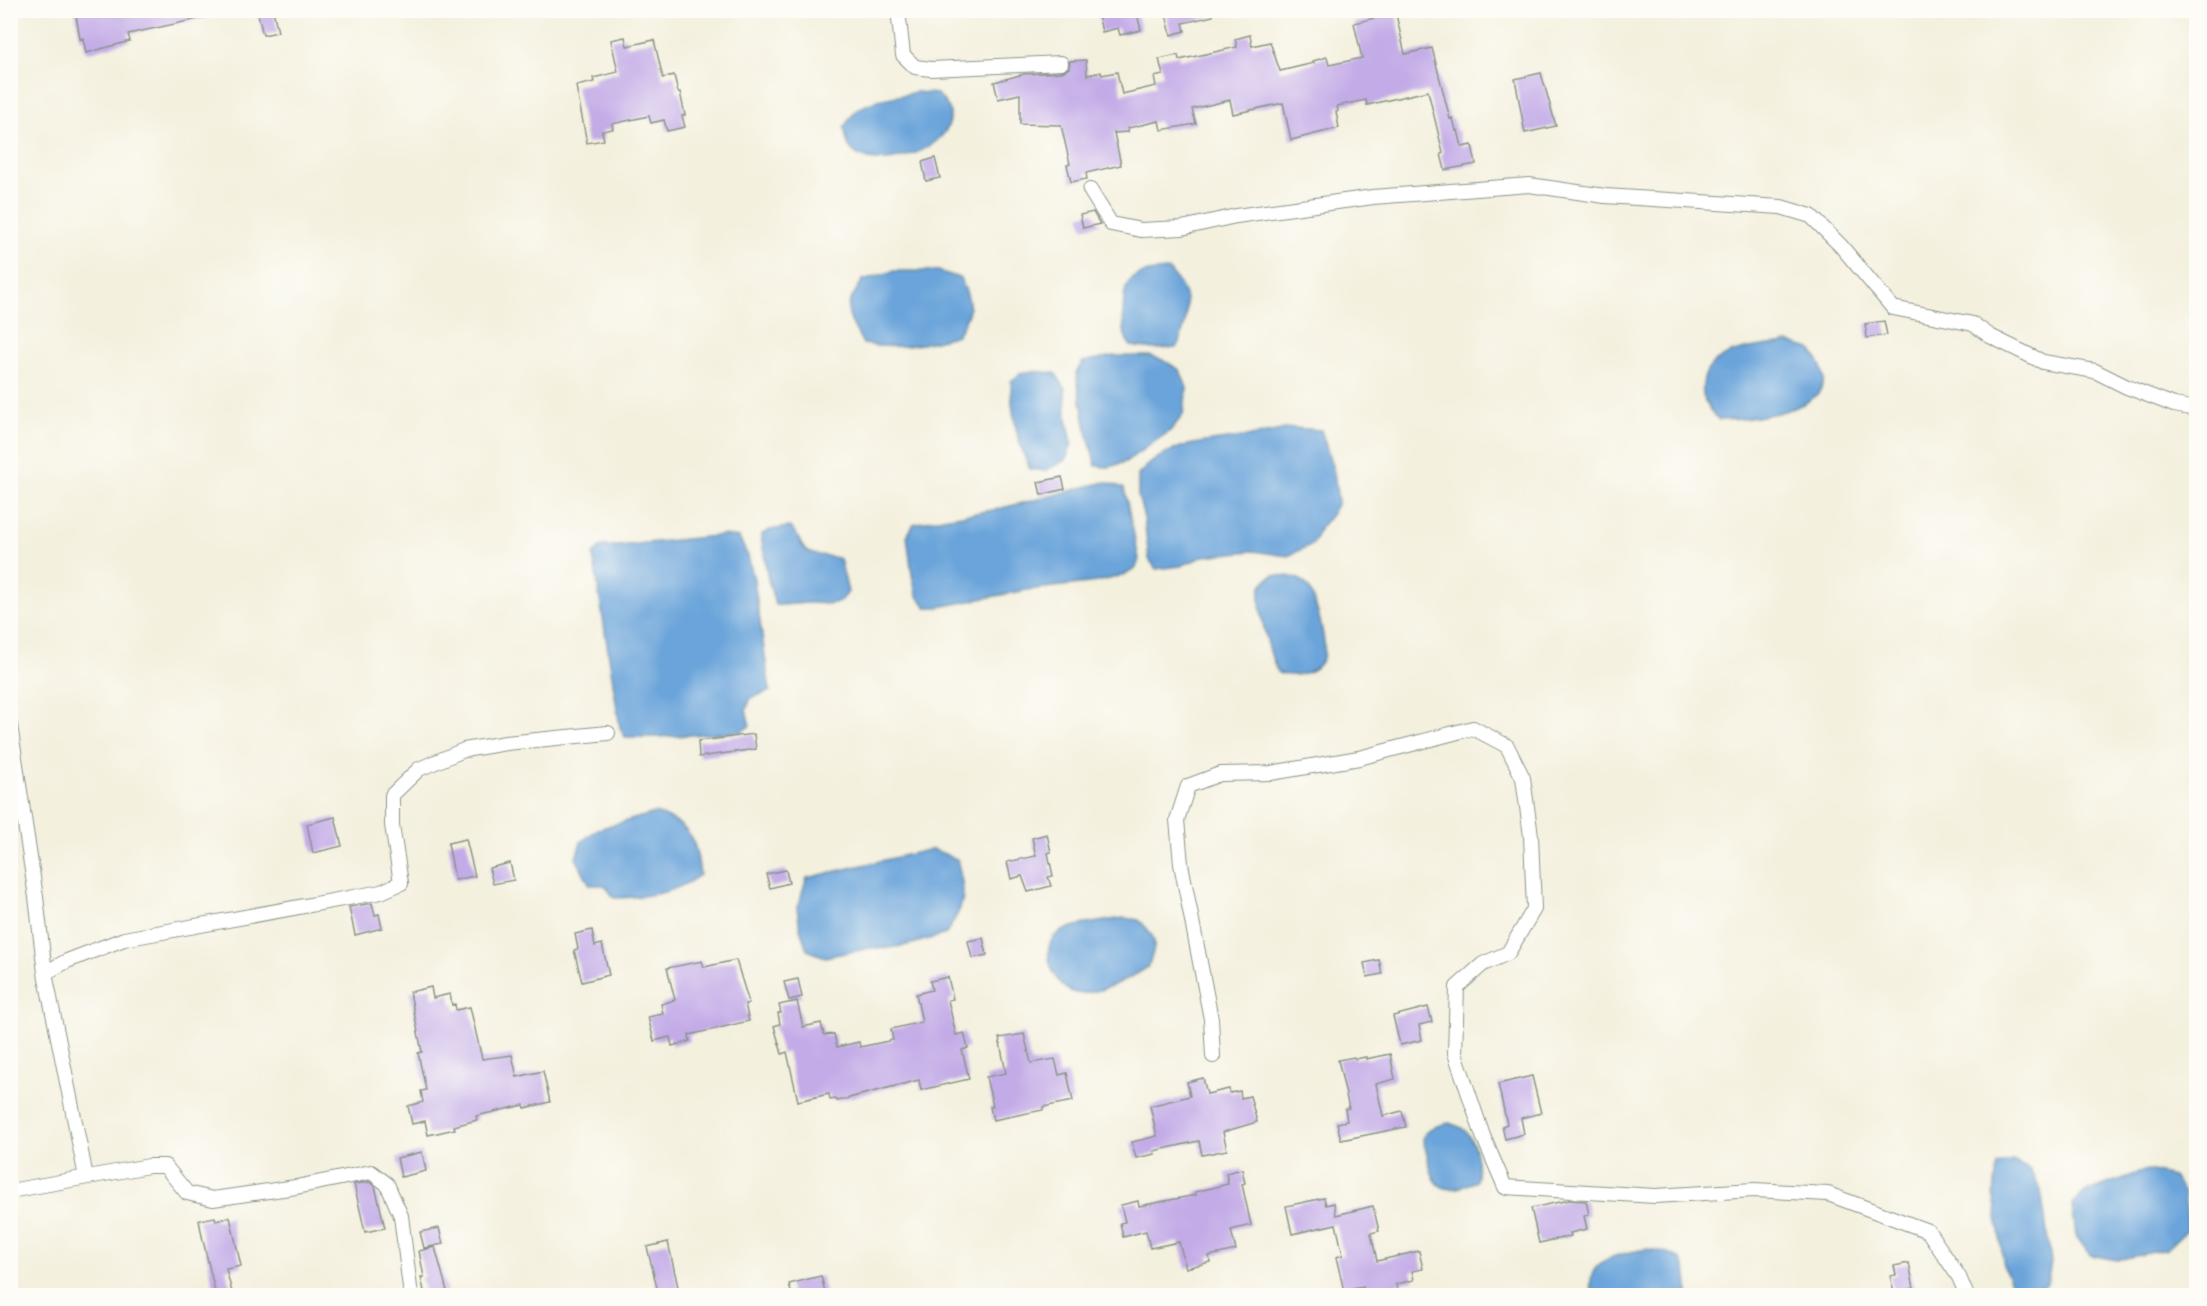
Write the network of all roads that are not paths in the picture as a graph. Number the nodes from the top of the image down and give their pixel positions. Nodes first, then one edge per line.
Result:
1 (898, 10) edge
2 (1061, 63) dead end
3 (1090, 190) dead end
4 (2196, 409) edge
5 (10, 725) edge
6 (608, 733) dead end
7 (45, 973) junction
8 (1213, 1056) dead end
9 (86, 1177) junction
10 (10, 1191) edge
11 (411, 1296) edge
12 (1967, 1296) edge

1 - 2 street
3 - 4 street
5 - 7 street
6 - 7 street
7 - 9 street
8 - 12 street
9 - 10 street
9 - 11 street

